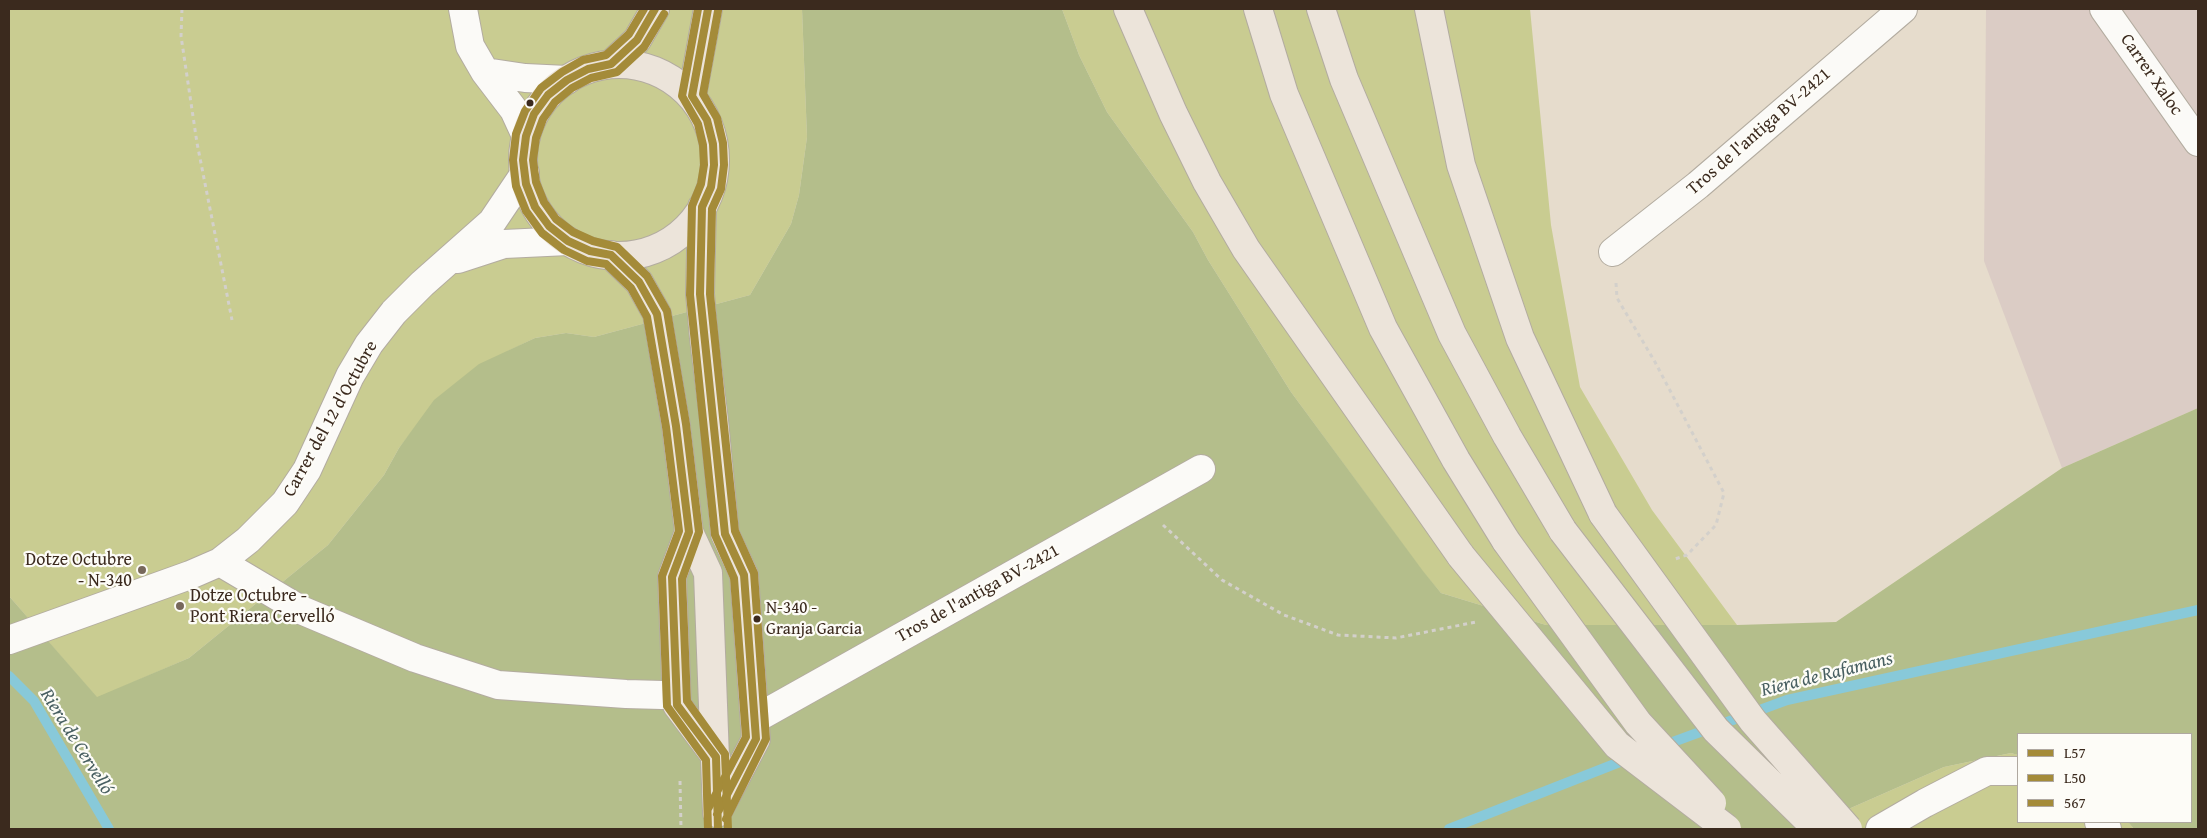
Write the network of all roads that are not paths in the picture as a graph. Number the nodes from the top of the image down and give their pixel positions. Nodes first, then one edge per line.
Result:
1 (463, 9) edge
2 (654, 9) edge
3 (708, 9) edge
4 (1128, 9) edge
5 (1258, 9) edge
6 (1322, 9) edge
7 (1429, 9) edge
8 (1903, 9) edge
9 (2104, 9) edge
10 (611, 64) junction
11 (485, 72) junction
12 (567, 80) junction
13 (692, 96) junction
14 (526, 136) junction
15 (2198, 140) edge
16 (524, 173) junction
17 (702, 207) junction
18 (568, 241) junction
19 (1613, 252) dead end
20 (611, 256) junction
21 (450, 262) junction
22 (1201, 469) dead end
23 (689, 532) junction
24 (724, 534) junction
25 (220, 562) junction
26 (708, 573) junction
27 (9, 640) edge
28 (662, 694) dead end
29 (754, 719) junction
30 (716, 757) junction
31 (2017, 771) edge
32 (717, 821) edge
33 (1727, 829) edge
34 (1736, 829) edge
35 (1817, 829) edge
36 (1848, 829) edge
37 (1880, 829) edge

1 - 11 street
2 - 10 main road
3 - 13 main road
4 - 33 main road, bridge
5 - 34 main road, bridge
6 - 35 main road, bridge
7 - 36 main road, bridge
8 - 19 street, Tros de l'antiga BV-2421
9 - 15 street, Carrer Xaloc
10 - 12 main road
10 - 13 main road
11 - 12 street
11 - 14 street
12 - 14 main road
13 - 17 main road
14 - 16 main road
16 - 18 main road
16 - 21 street, Carrer del 12 d'Octubre
17 - 20 main road
17 - 24 main road
18 - 20 main road
18 - 21 street, Carrer del 12 d'Octubre
20 - 23 main road
21 - 25 street, Carrer del 12 d'Octubre
22 - 29 street, Tros de l'antiga BV-2421
23 - 26 main road
23 - 30 main road
24 - 26 main road
24 - 29 main road
25 - 27 street, Carrer del 12 d'Octubre
25 - 28 street
26 - 30 main road
29 - 32 main road
30 - 32 main road
31 - 37 street

